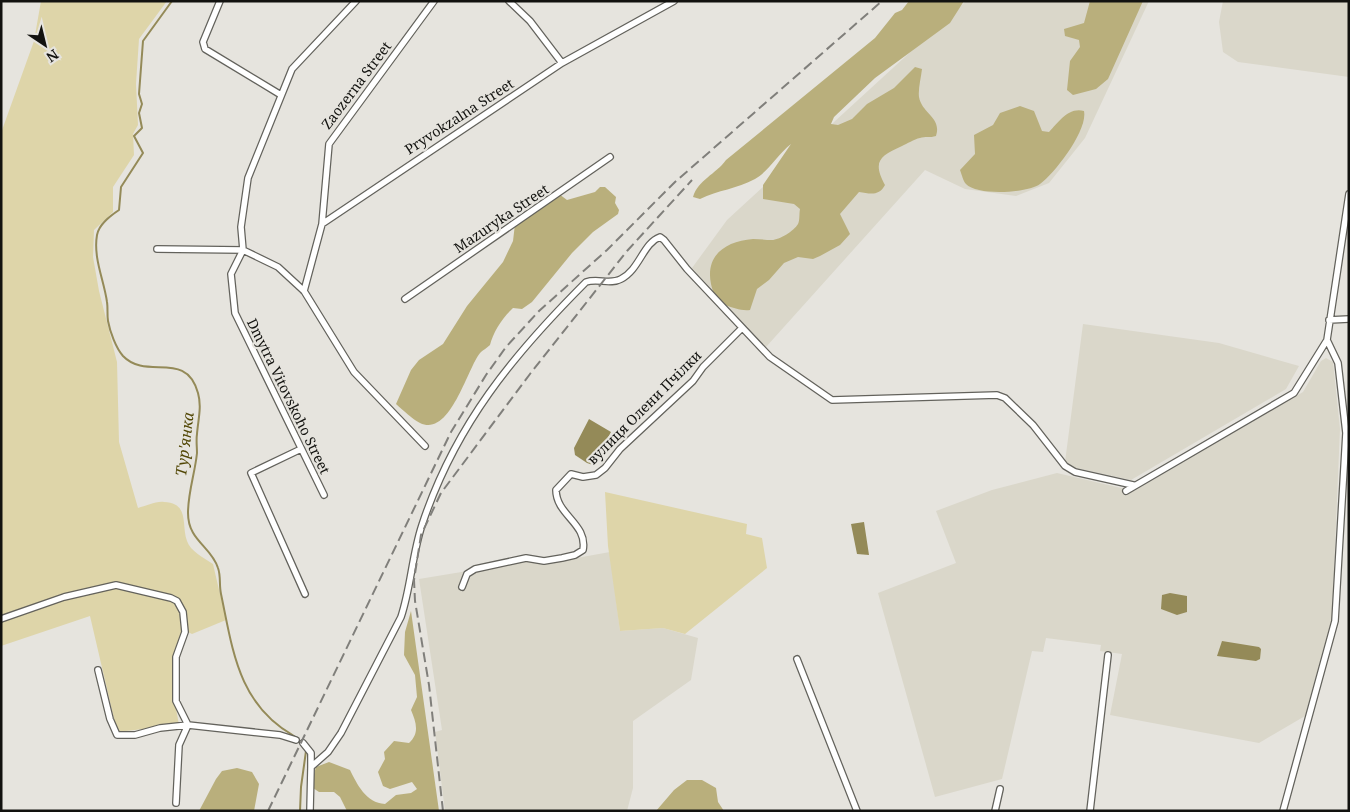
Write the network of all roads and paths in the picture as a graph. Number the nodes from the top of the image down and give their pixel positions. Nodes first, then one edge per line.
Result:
1 (220, 1) edge
2 (356, 1) edge
3 (434, 1) edge
4 (509, 1) edge
5 (674, 1) edge
6 (562, 63) junction
7 (281, 95) junction
8 (610, 157) dead end
9 (1349, 194) edge
10 (322, 224) junction
11 (157, 249) dead end
12 (244, 250) junction
13 (304, 291) junction
14 (405, 299) dead end
15 (1349, 319) edge
16 (1329, 320) junction
17 (741, 329) junction
18 (1326, 340) junction
19 (425, 446) dead end
20 (301, 449) junction
21 (1133, 485) junction
22 (1126, 491) dead end
23 (324, 495) dead end
24 (462, 587) dead end
25 (305, 594) dead end
26 (1, 618) edge
27 (1108, 655) dead end
28 (797, 658) dead end
29 (98, 670) dead end
30 (188, 725) junction
31 (296, 740) dead end
32 (303, 743) dead end
33 (311, 767) junction
34 (1000, 789) dead end
35 (176, 804) dead end
36 (310, 811) edge
37 (857, 811) edge
38 (995, 811) edge
39 (1090, 811) edge
40 (1283, 811) edge

1 - 7 street
2 - 7 street
3 - 10 street, Zaozerna Street
4 - 6 street
5 - 6 street, Pryvokzalna Street
6 - 10 street, Pryvokzalna Street
7 - 12 street
8 - 14 street, Mazuryka Street
9 - 16 street
10 - 13 street
11 - 12 street
12 - 13 street
12 - 20 street, Dmytra Vitovskoho Street
13 - 19 street
15 - 16 street
16 - 18 street
17 - 21 street
17 - 24 street, вулиця Олени Пчілки
17 - 33 street
18 - 21 street
18 - 40 street
20 - 23 street, Dmytra Vitovskoho Street
20 - 25 street
21 - 22 street
26 - 30 street
27 - 39 street
28 - 37 street
29 - 30 street
30 - 31 street
30 - 35 street
32 - 33 street
33 - 36 street
34 - 38 street

